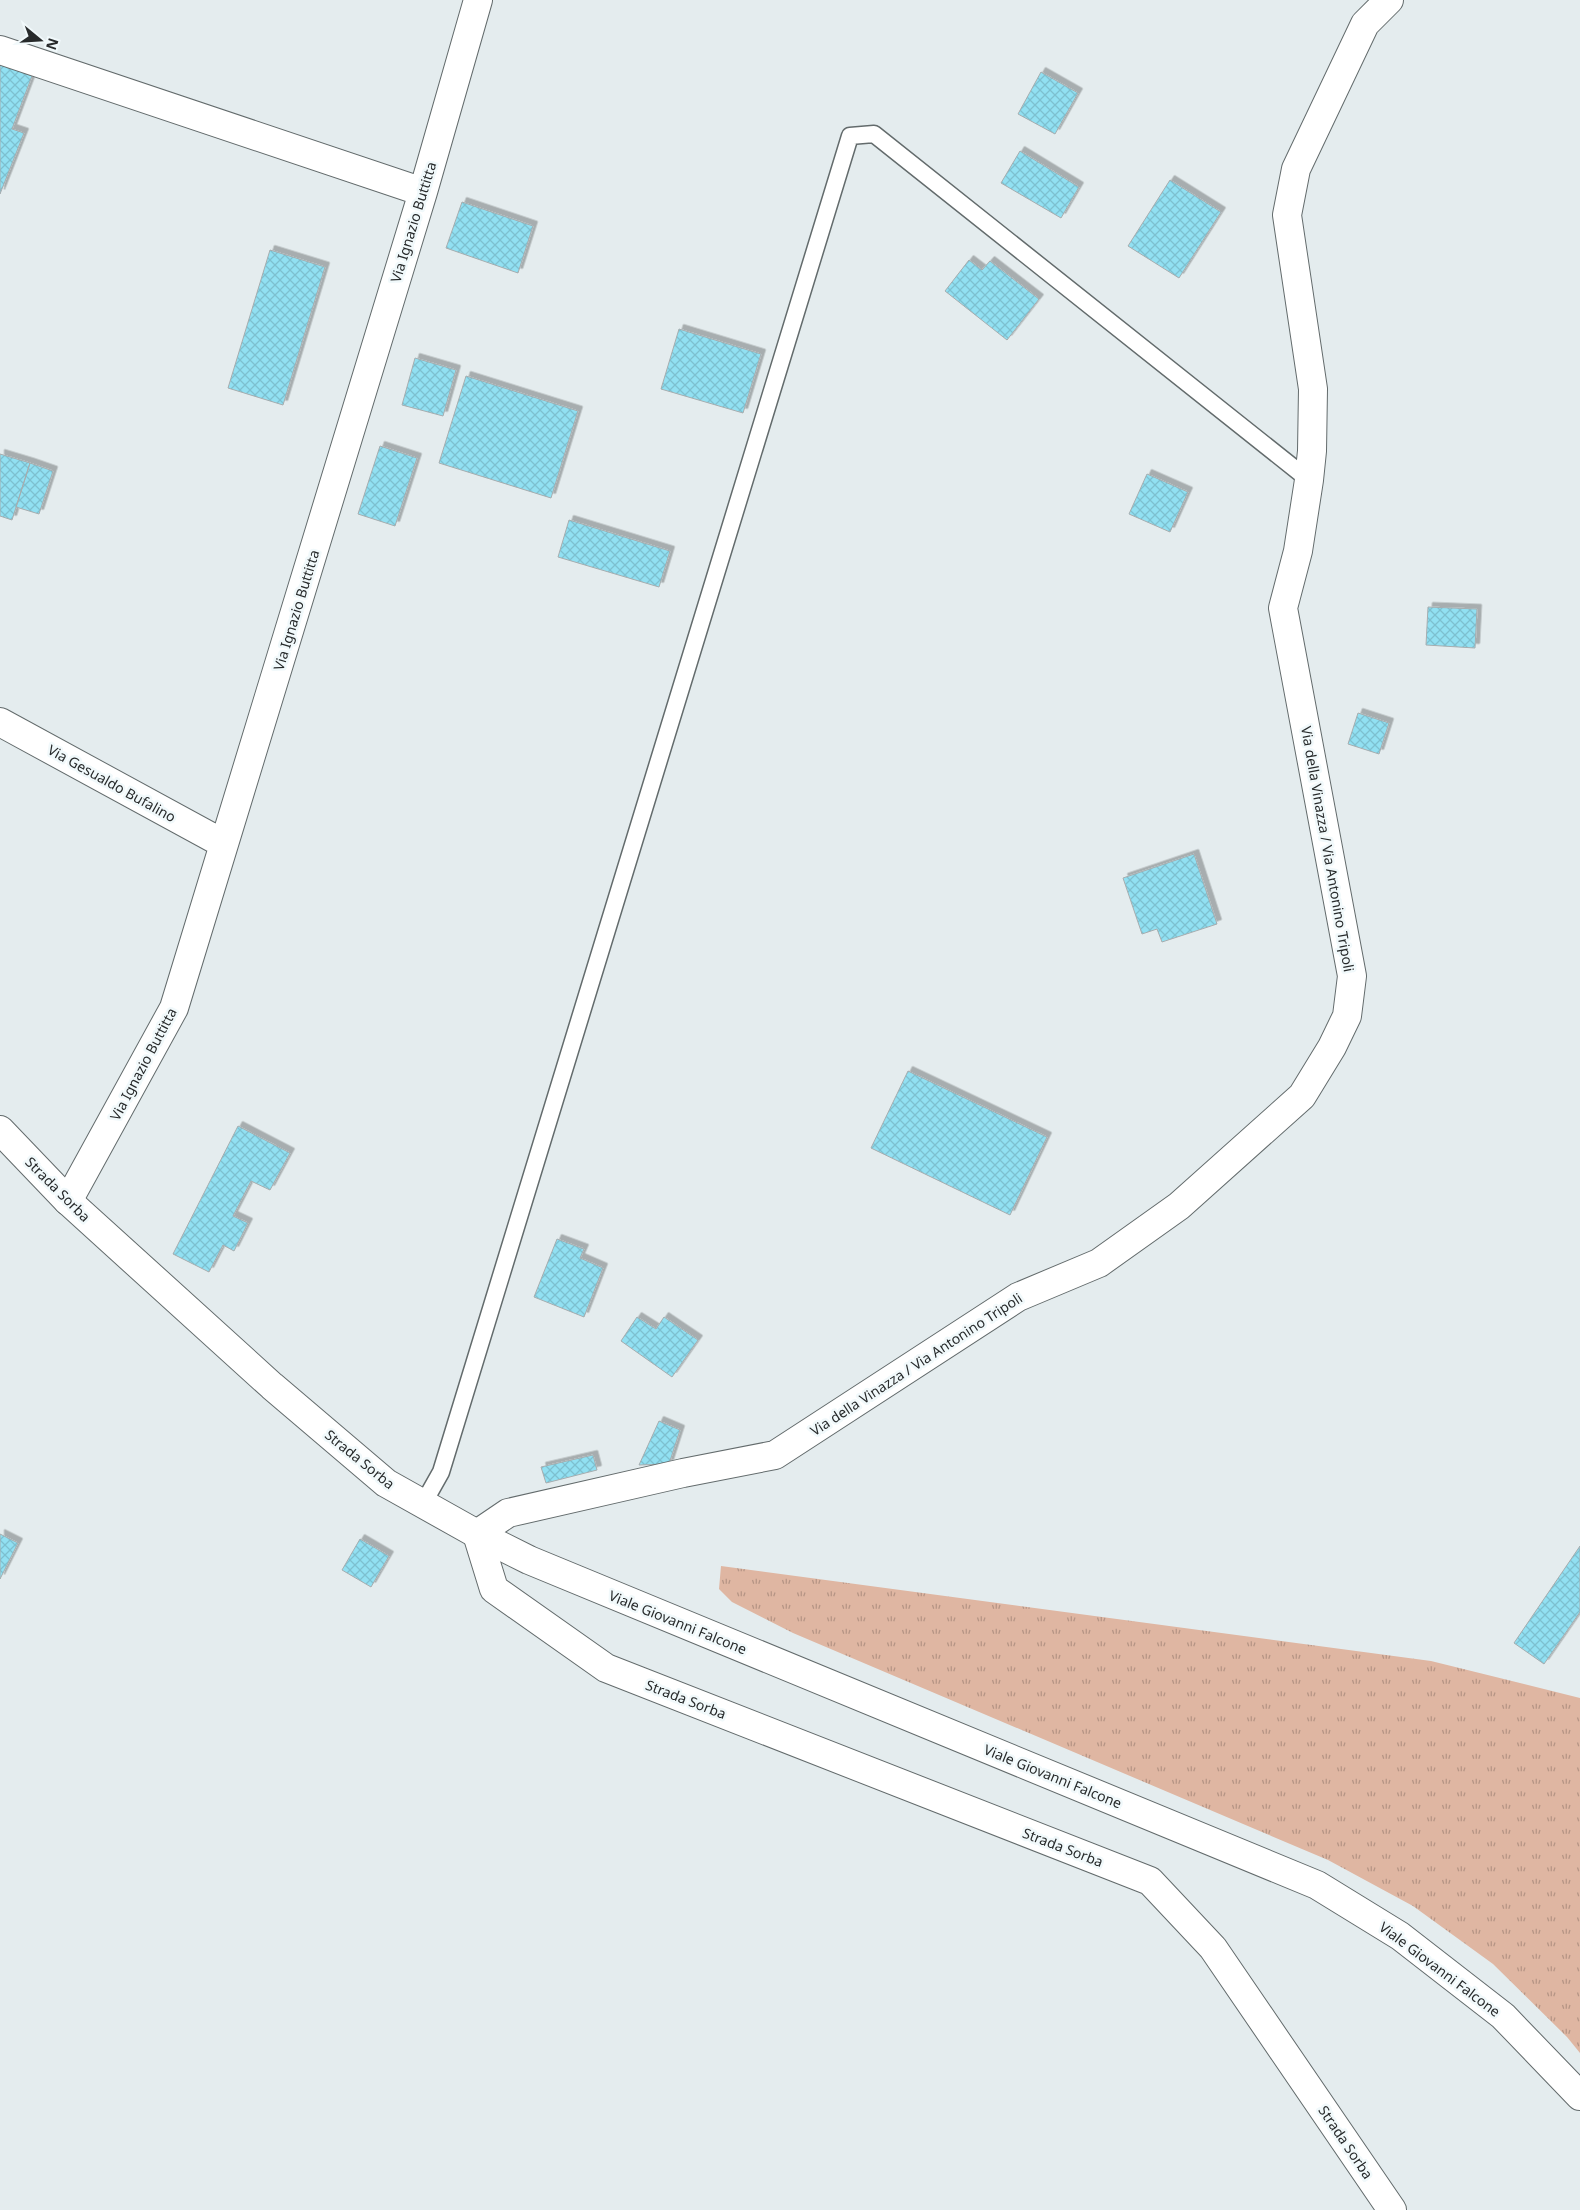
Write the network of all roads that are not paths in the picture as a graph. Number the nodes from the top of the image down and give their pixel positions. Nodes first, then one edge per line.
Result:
1 (478, 0) edge
2 (1390, 0) edge
3 (0, 50) edge
4 (422, 192) junction
5 (1309, 480) junction
6 (0, 722) edge
7 (224, 844) junction
8 (0, 1130) edge
9 (68, 1201) junction
10 (423, 1504) junction
11 (477, 1534) junction
12 (1580, 2096) edge
13 (1392, 2210) edge

1 - 4 street, Via Ignazio Buttitta
2 - 5 street, Via della Vinazza / Via Antonino Tripoli
3 - 4 street
4 - 7 street, Via Ignazio Buttitta
5 - 10 lane
5 - 11 street, Via della Vinazza / Via Antonino Tripoli
6 - 7 street, Via Gesualdo Bufalino
7 - 9 street, Via Ignazio Buttitta
8 - 9 street, Strada Sorba
9 - 10 street, Strada Sorba
10 - 11 street, Strada Sorba
11 - 12 street, Viale Giovanni Falcone
11 - 13 street, Strada Sorba

